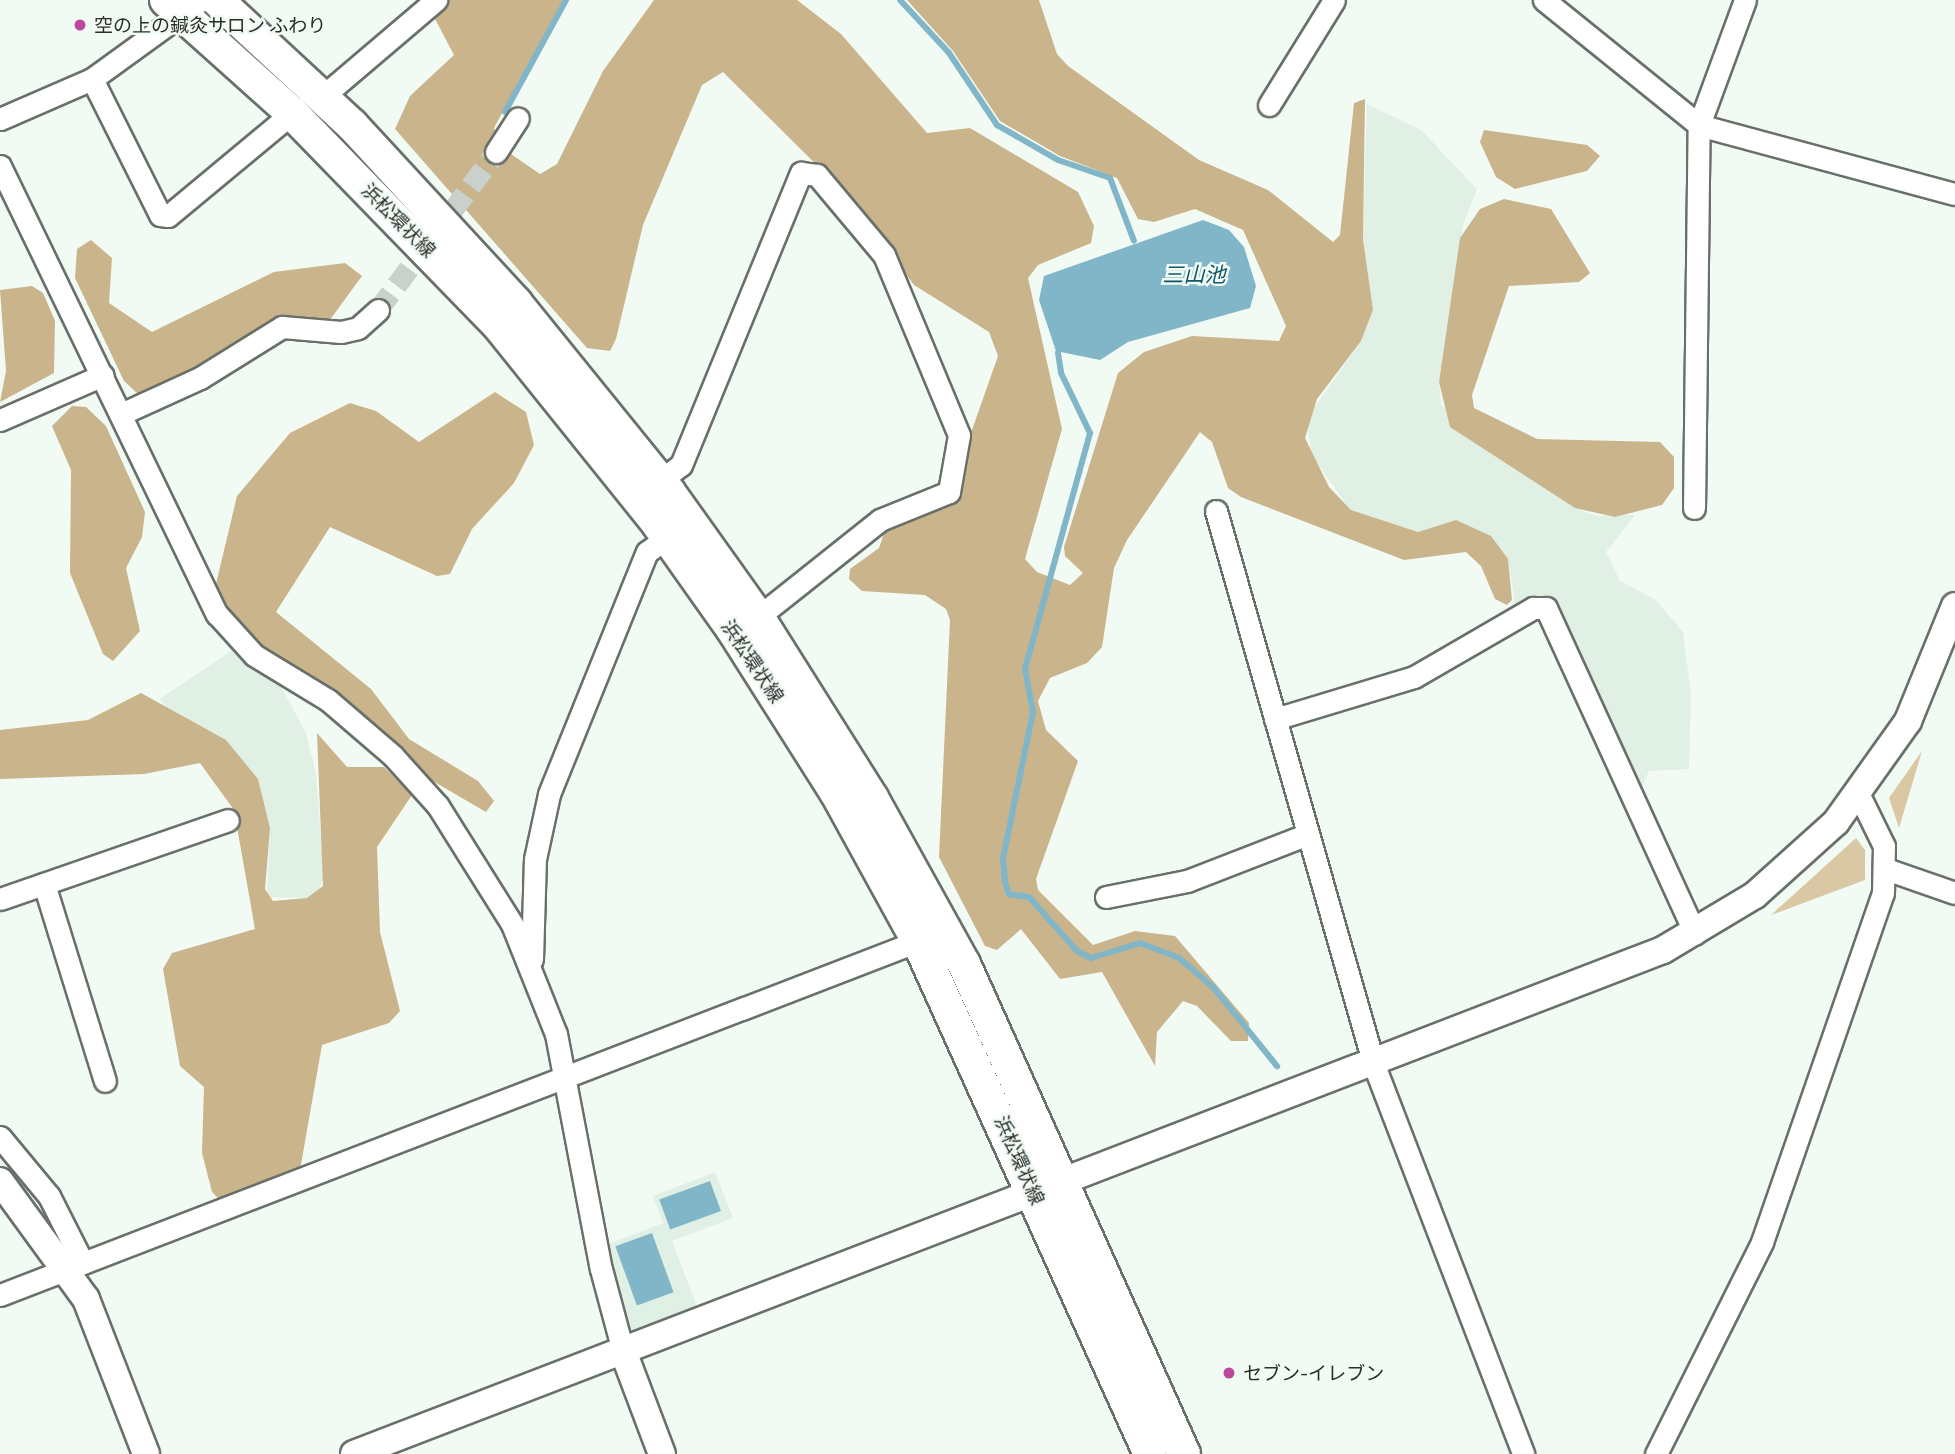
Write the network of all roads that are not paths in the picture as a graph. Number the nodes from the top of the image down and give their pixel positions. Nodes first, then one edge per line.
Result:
1 (216, 0) edge
2 (436, 0) edge
3 (1334, 0) edge
4 (1544, 0) edge
5 (1745, 0) edge
6 (184, 5) edge
7 (92, 79) junction
8 (322, 97) junction
9 (1269, 105) dead end
10 (292, 113) junction
11 (518, 118) dead end
12 (0, 119) edge
13 (1699, 125) junction
14 (496, 152) tunnel mouth
15 (0, 166) edge
16 (1955, 194) edge
17 (378, 310) tunnel mouth
18 (103, 375) junction
19 (121, 414) junction
20 (0, 420) edge
21 (660, 480) junction
22 (1694, 508) dead end
23 (1216, 511) dead end
24 (668, 537) junction
25 (1955, 606) edge
26 (758, 617) junction
27 (1275, 719) junction
28 (1859, 795) junction
29 (228, 820) dead end
30 (1308, 834) junction
31 (1886, 869) junction
32 (44, 884) junction
33 (1955, 893) edge
34 (1106, 897) dead end
35 (0, 899) edge
36 (1695, 933) junction
37 (918, 941) junction
38 (531, 963) junction
39 (1374, 1065) junction
40 (567, 1078) junction
41 (105, 1081) dead end
42 (0, 1138) edge
43 (0, 1181) edge
44 (1050, 1189) junction
45 (75, 1266) junction
46 (0, 1295) edge
47 (623, 1351) junction
48 (146, 1454) edge
49 (354, 1454) edge
50 (662, 1454) edge
51 (1150, 1454) edge
52 (1184, 1454) edge
53 (1523, 1454) edge
54 (1656, 1454) edge

1 - 8 main road, 浜松環状線
2 - 8 street
3 - 9 street
4 - 13 street
5 - 13 street
6 - 7 street
6 - 10 main road, 浜松環状線
7 - 10 street
7 - 12 street
8 - 21 main road, 浜松環状線
10 - 24 main road, 浜松環状線
11 - 14 street
13 - 16 street
13 - 22 street
15 - 18 street
17 - 19 street
18 - 19 street
18 - 20 street
19 - 38 street
21 - 26 main road, 浜松環状線
21 - 26 street
23 - 27 street
24 - 37 main road, 浜松環状線
24 - 38 street
25 - 28 street
26 - 44 main road, 浜松環状線
27 - 30 street
27 - 36 street
28 - 31 street
28 - 36 street
29 - 32 street
30 - 34 street
30 - 39 street
31 - 33 street
31 - 54 street
32 - 35 street
32 - 41 street
36 - 39 street
37 - 40 street
37 - 44 main road, 浜松環状線
38 - 40 street
39 - 44 street
39 - 53 street
40 - 45 street
40 - 47 street
42 - 45 street
43 - 45 street
44 - 47 street
44 - 51 main road, 浜松環状線
44 - 52 main road, 浜松環状線
45 - 46 street
45 - 48 street
47 - 49 street
47 - 50 street

